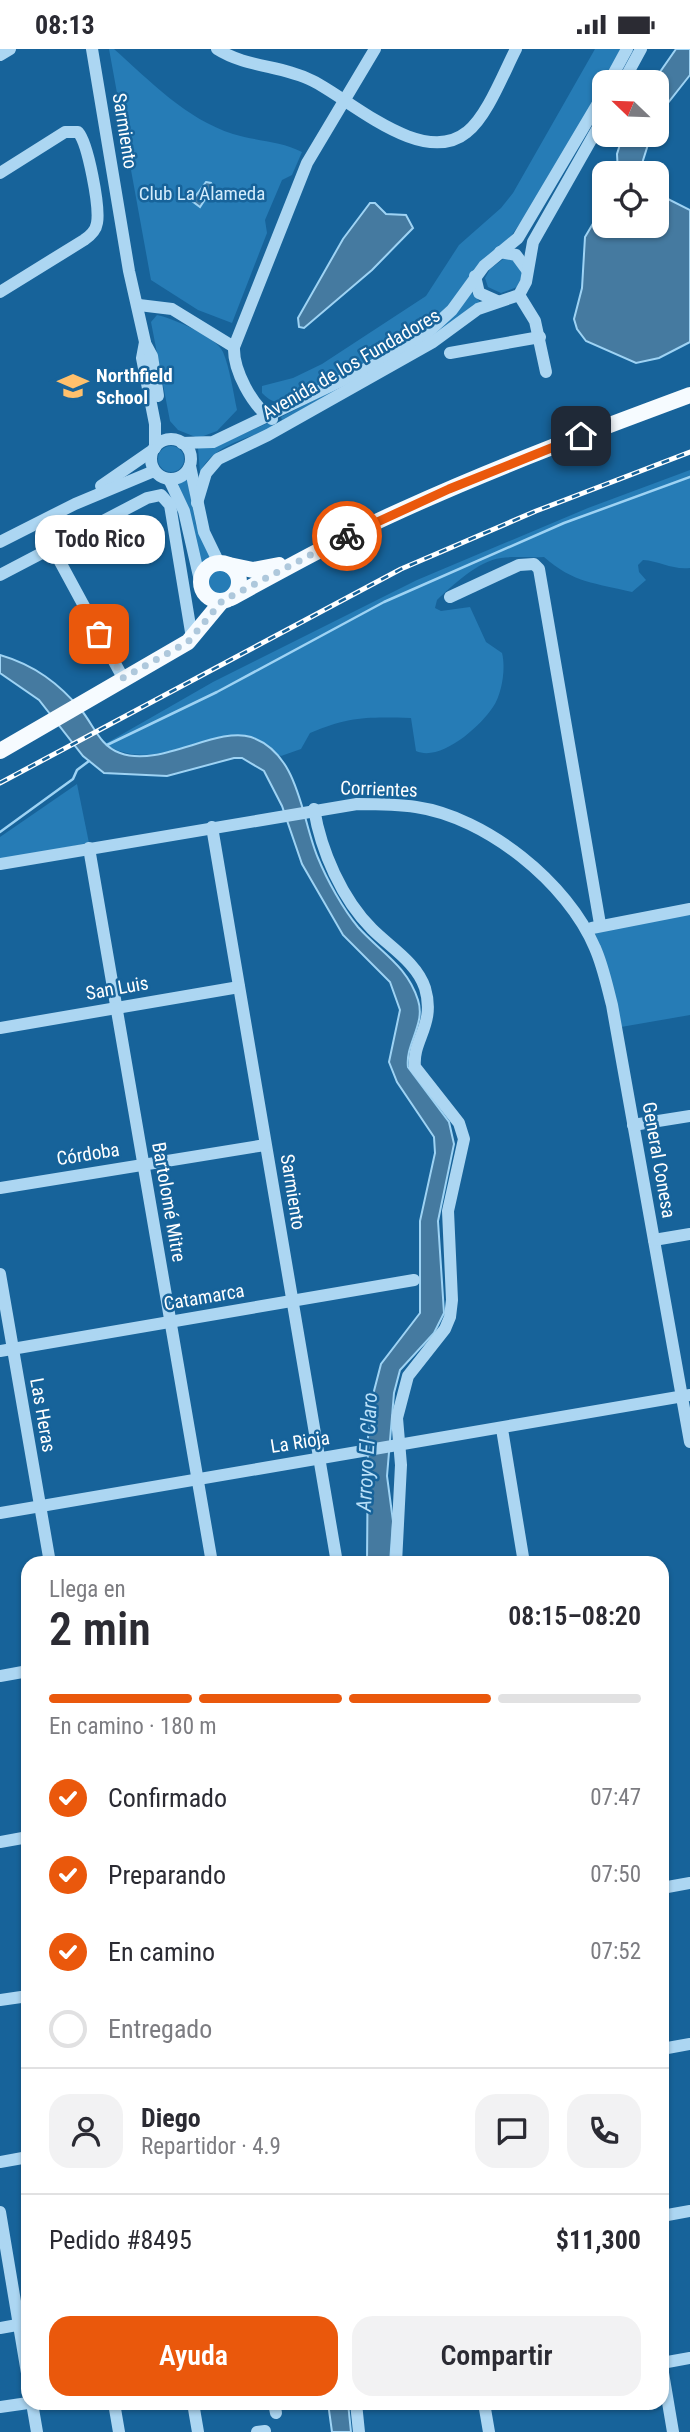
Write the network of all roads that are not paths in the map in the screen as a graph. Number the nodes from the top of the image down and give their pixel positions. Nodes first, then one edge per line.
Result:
1 (10, 49) edge
2 (92, 49) edge
3 (217, 49) edge
4 (375, 49) edge
5 (516, 49) edge
6 (626, 49) edge
7 (641, 49) edge
8 (0, 55) edge
9 (615, 70) edge
10 (630, 70) edge
11 (346, 101) junction
12 (592, 114) edge
13 (592, 138) edge
14 (0, 173) edge
15 (500, 253) junction
16 (527, 270) junction
17 (475, 276) junction
18 (0, 292) edge
19 (519, 295) junction
20 (496, 301) junction
21 (139, 305) junction
22 (540, 337) junction
23 (145, 342) junction
24 (234, 347) junction
25 (450, 353) dead end
26 (545, 372) dead end
27 (247, 386) junction
28 (690, 395) edge
29 (282, 410) junction
30 (269, 417) junction
31 (254, 423) junction
32 (280, 426) junction
33 (178, 441) junction
34 (154, 449) junction
35 (190, 466) junction
36 (155, 471) junction
37 (169, 479) junction
38 (197, 503) junction
39 (75, 504) junction
40 (0, 542) edge
41 (52, 547) junction
42 (314, 552) junction
43 (223, 564) junction
44 (0, 576) edge
45 (203, 589) junction
46 (450, 597) dead end
47 (226, 600) junction
48 (194, 636) junction
49 (123, 678) junction
50 (0, 751) edge
51 (311, 810) junction
52 (212, 827) junction
53 (89, 848) junction
54 (0, 864) edge
55 (690, 909) edge
56 (600, 924) junction
57 (585, 930) junction
58 (239, 987) junction
59 (116, 1008) junction
60 (0, 1028) edge
61 (690, 1115) edge
62 (634, 1125) junction
63 (265, 1145) junction
64 (143, 1165) junction
65 (0, 1188) edge
66 (690, 1234) edge
67 (654, 1240) junction
68 (0, 1274) edge
69 (414, 1280) dead end
70 (292, 1302) junction
71 (171, 1322) junction
72 (6, 1350) edge
73 (686, 1396) edge
74 (502, 1429) junction
75 (690, 1443) edge
76 (396, 1446) junction
77 (320, 1459) junction
78 (197, 1479) junction
79 (40, 1506) junction
80 (0, 1513) edge
81 (49, 1556) edge
82 (211, 1556) edge
83 (336, 1556) edge
84 (396, 1556) edge
85 (523, 1556) edge
86 (21, 1672) edge
87 (0, 1676) edge
88 (21, 1838) edge
89 (0, 1842) edge
90 (690, 1883) edge
91 (669, 1887) edge
92 (21, 1997) edge
93 (0, 2000) edge
94 (690, 2044) edge
95 (669, 2048) edge
96 (21, 2158) edge
97 (0, 2162) edge
98 (690, 2211) edge
99 (0, 2212) edge
100 (669, 2215) edge
101 (21, 2310) edge
102 (21, 2324) edge
103 (0, 2328) edge
104 (690, 2358) edge
105 (669, 2363) edge
106 (21, 2404) edge
107 (0, 2407) edge
108 (669, 2408) edge
109 (32, 2410) edge
110 (115, 2410) edge
111 (194, 2410) edge
112 (357, 2410) edge
113 (485, 2410) edge
114 (37, 2432) edge
115 (119, 2432) edge
116 (198, 2432) edge
117 (359, 2432) edge
118 (489, 2432) edge
119 (673, 2432) edge

1 - 8 street
2 - 21 street, Sarmiento
3 - 11 street
4 - 11 street
5 - 11 street
6 - 9 street
7 - 10 street
11 - 24 street
12 - 15 street, Avenida de los Fundadores
13 - 16 street
14 - 18 street
15 - 16 street
15 - 17 street, Avenida de los Fundadores
16 - 19 street
17 - 20 street
17 - 29 street, Avenida de los Fundadores
19 - 20 street, Avenida de los Fundadores
19 - 22 street
20 - 32 street, Avenida de los Fundadores
21 - 23 street, Sarmiento
21 - 24 street
22 - 25 street
22 - 26 street
23 - 33 street, Sarmiento
23 - 34 street, Sarmiento
24 - 27 street
27 - 29 street
27 - 30 street
27 - 31 street
28 - 42 main road
29 - 30 street, Avenida de los Fundadores
30 - 31 street, Avenida de los Fundadores
30 - 32 street
31 - 33 street, Avenida de los Fundadores
32 - 38 street, Avenida de los Fundadores
33 - 34 street
33 - 35 street
34 - 36 street
34 - 39 street
35 - 37 street
35 - 38 street
36 - 37 street
36 - 39 street
37 - 45 street
38 - 43 street
39 - 40 street
41 - 44 street
41 - 48 street
41 - 49 street
42 - 43 main road
42 - 47 main road
43 - 45 main road
43 - 47 main road
45 - 47 main road
45 - 48 main road
46 - 56 street
47 - 48 main road
48 - 49 main road
49 - 50 main road
51 - 52 street, Corrientes
51 - 57 street, Corrientes
51 - 76 street
52 - 53 street, Corrientes
52 - 58 street, Sarmiento
53 - 54 street, Corrientes
53 - 59 street, Bartolomé Mitre
55 - 56 street
56 - 57 street
57 - 62 street, General Conesa
58 - 59 street, San Luis
58 - 63 street, Sarmiento
59 - 60 street, San Luis
59 - 64 street, Bartolomé Mitre
61 - 62 street
62 - 67 street, General Conesa
63 - 64 street, Córdoba
63 - 70 street, Sarmiento
64 - 65 street, Córdoba
64 - 71 street, Bartolomé Mitre
66 - 67 street
67 - 73 street, General Conesa
68 - 72 street, Las Heras
69 - 70 street, Catamarca
70 - 71 street, Catamarca
70 - 77 street, Sarmiento
71 - 72 street, Catamarca
71 - 78 street, Bartolomé Mitre
72 - 79 street, Las Heras
73 - 74 street, La Rioja
73 - 75 street, General Conesa
74 - 76 street, La Rioja
74 - 85 street
76 - 77 street, La Rioja
76 - 84 street
77 - 78 street, La Rioja
77 - 83 street, Sarmiento
78 - 79 street, La Rioja
78 - 82 street, Bartolomé Mitre
79 - 80 street, La Rioja
79 - 81 street, Las Heras
86 - 87 street
88 - 89 street
90 - 91 street
92 - 93 street
94 - 95 street
96 - 97 street
98 - 100 street
99 - 101 street
102 - 103 street
104 - 105 street
106 - 107 street
108 - 119 street
109 - 114 street
110 - 115 street
111 - 116 street
112 - 117 street
113 - 118 street

